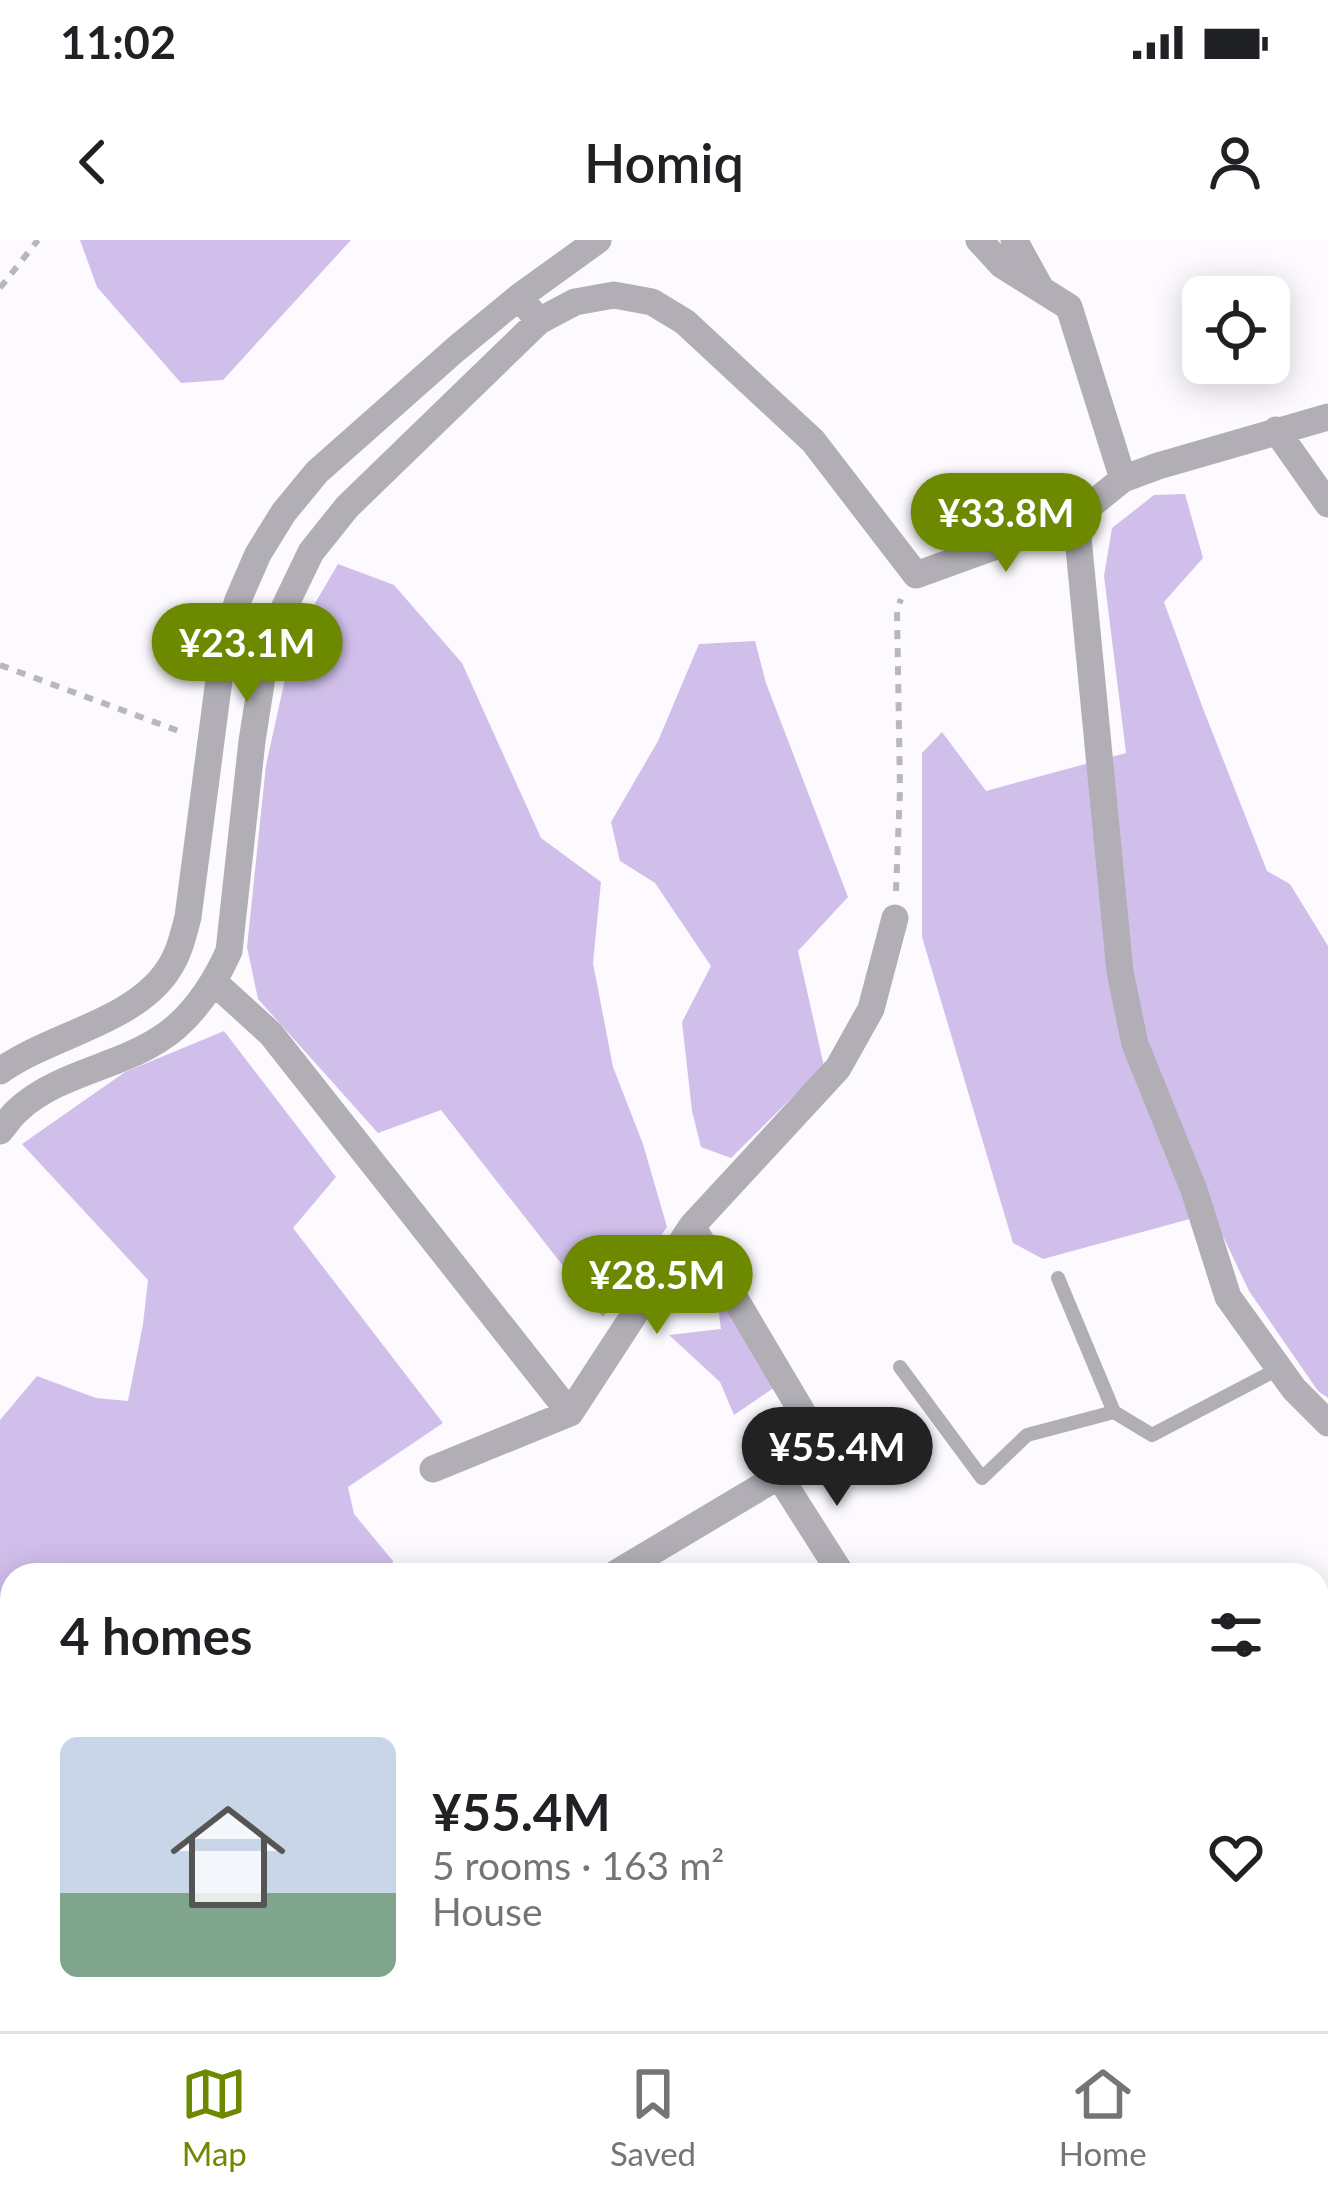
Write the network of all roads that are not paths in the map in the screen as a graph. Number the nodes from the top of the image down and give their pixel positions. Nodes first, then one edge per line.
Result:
1 (598, 240) edge
2 (979, 240) edge
3 (1014, 240) edge
4 (1042, 290) junction
5 (519, 297) junction
6 (539, 321) junction
7 (1328, 417) edge
8 (1276, 430) junction
9 (1123, 479) junction
10 (1328, 504) edge
11 (1076, 517) junction
12 (895, 918) road end
13 (215, 982) junction
14 (0, 1071) edge
15 (0, 1132) edge
16 (692, 1226) junction
17 (1058, 1278) dead end
18 (900, 1367) dead end
19 (1280, 1368) junction
20 (1114, 1412) junction
21 (570, 1413) junction
22 (1328, 1424) edge
23 (433, 1469) dead end
24 (778, 1477) junction
25 (633, 1563) edge
26 (834, 1563) edge

1 - 5 street
2 - 4 street
3 - 4 street
4 - 9 street
5 - 6 street
5 - 14 street
6 - 11 street
6 - 13 street
7 - 8 street
8 - 9 street
8 - 10 street
9 - 11 street
11 - 19 street
12 - 16 street
13 - 15 street
13 - 21 street
16 - 21 street
16 - 24 street
17 - 20 lane
18 - 20 lane
19 - 20 lane
19 - 22 street
21 - 23 street
24 - 25 street
24 - 26 street

